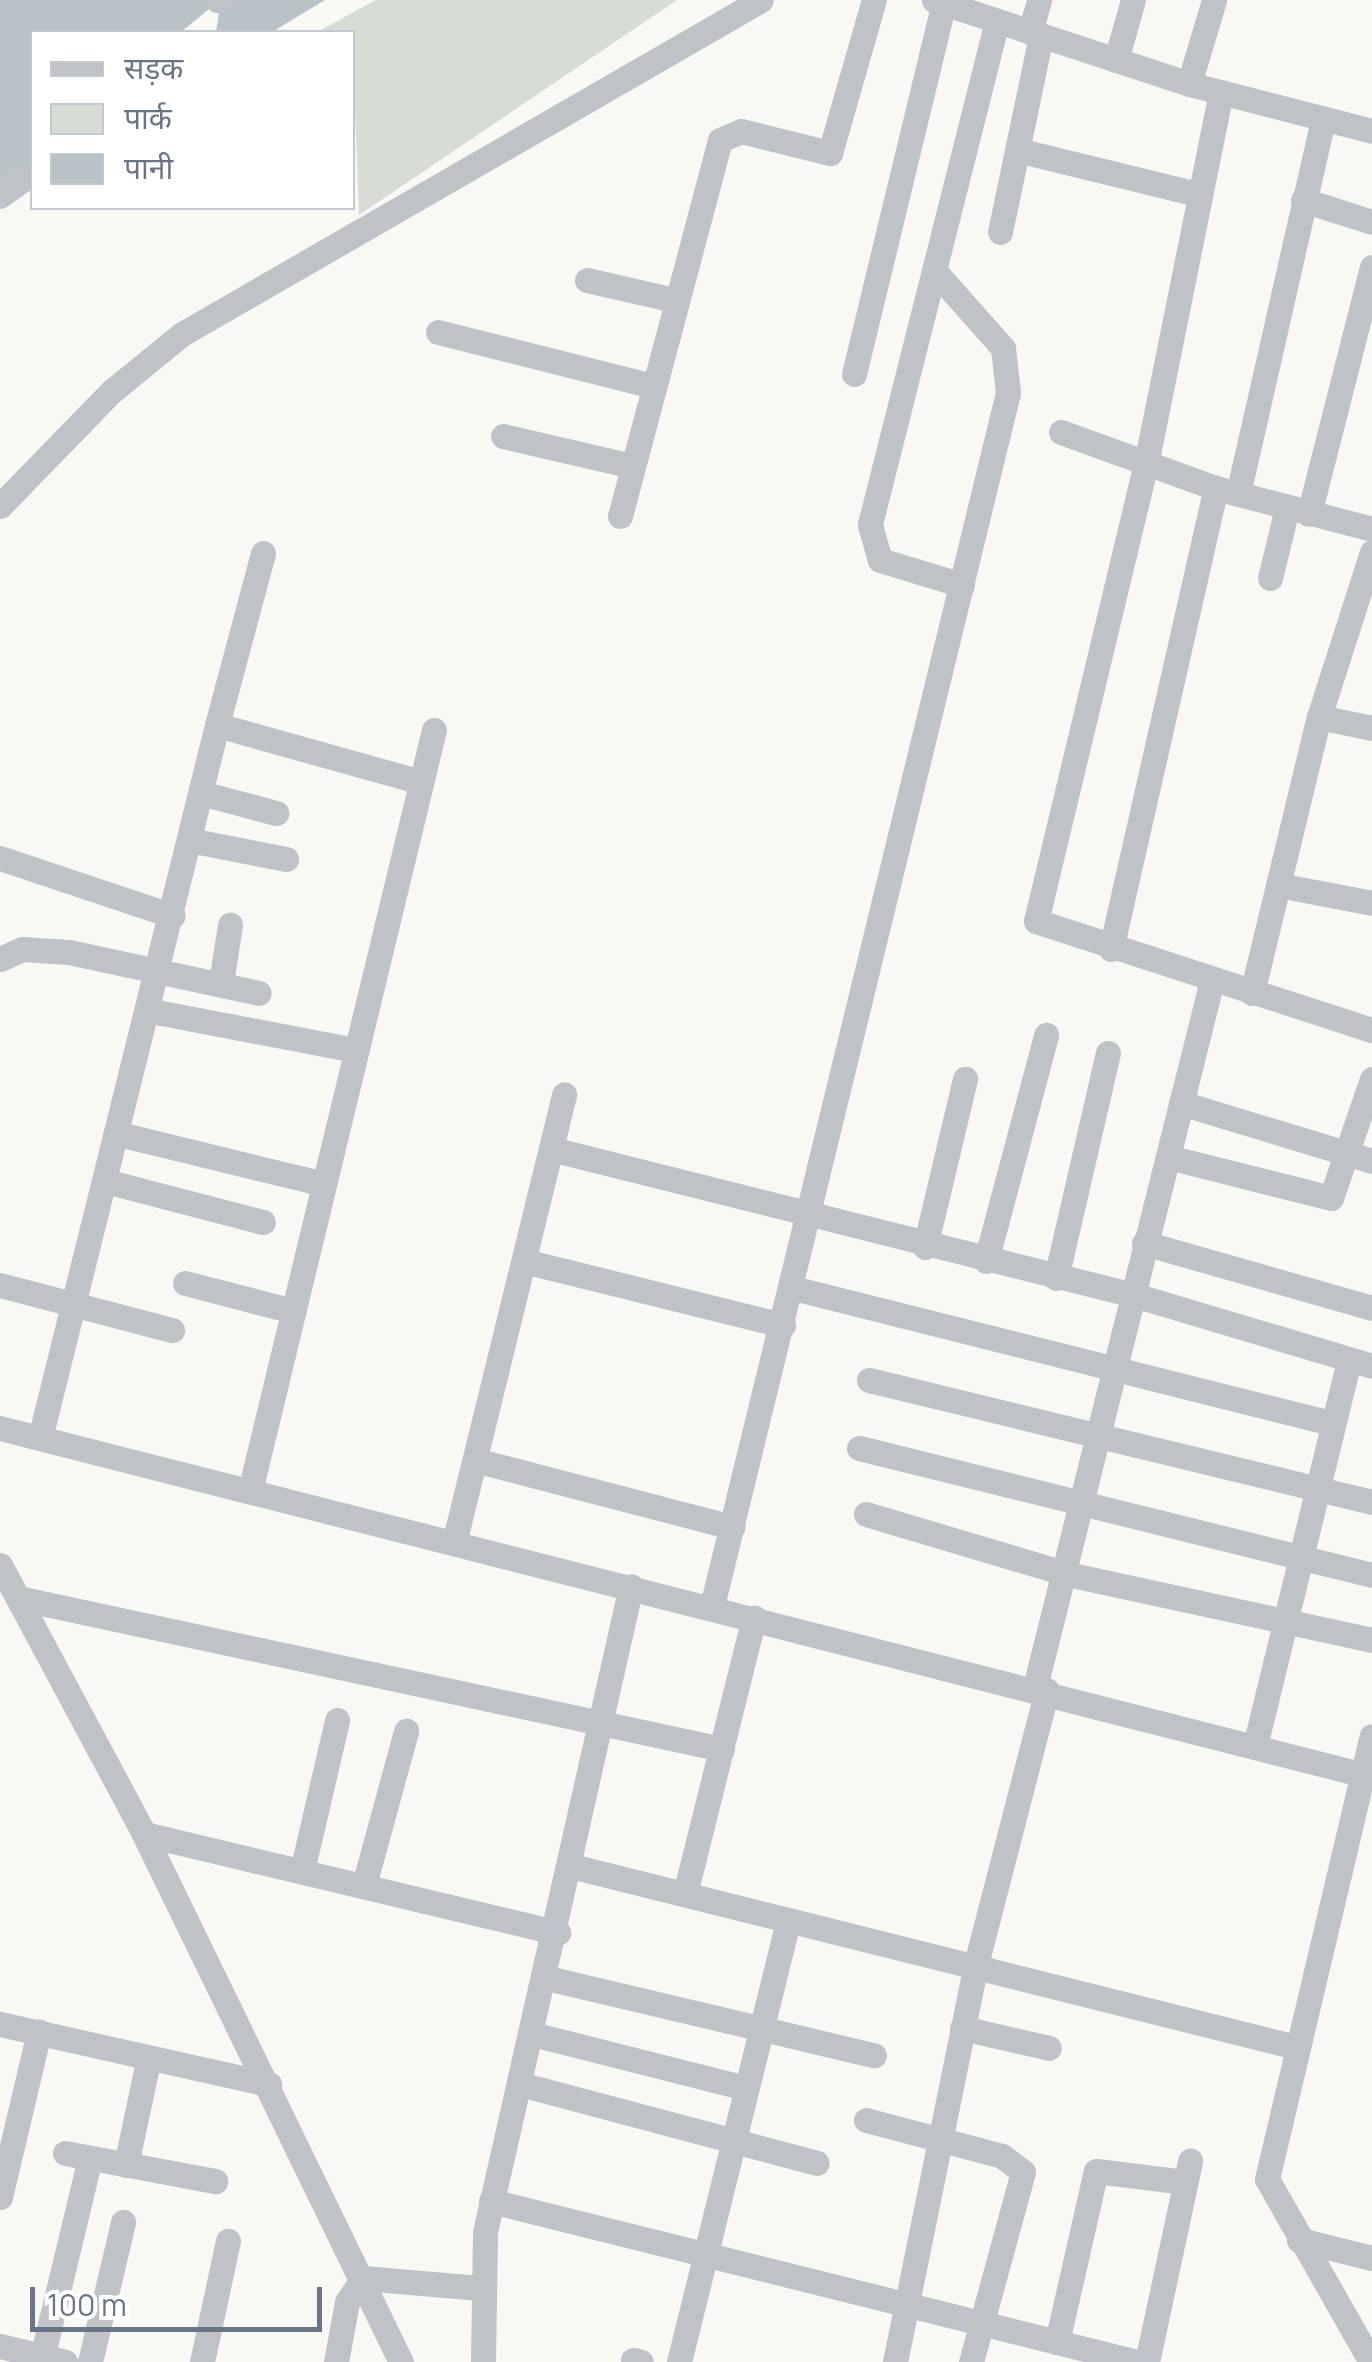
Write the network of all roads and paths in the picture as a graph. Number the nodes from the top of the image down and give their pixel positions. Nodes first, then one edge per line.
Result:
1 (761, 0) edge
2 (874, 0) edge
3 (1039, 0) edge
4 (1133, 0) edge
5 (1214, 0) edge
6 (939, 2) edge
7 (997, 20) junction
8 (1036, 33) junction
9 (1116, 60) junction
10 (1189, 84) junction
11 (1221, 92) junction
12 (1323, 118) junction
13 (1372, 131) edge
14 (1017, 150) junction
15 (30, 175) edge
16 (1197, 194) junction
17 (0, 196) edge
18 (1303, 200) junction
19 (1372, 222) edge
20 (1000, 232) dead end
21 (1372, 267) edge
22 (939, 276) junction
23 (587, 280) dead end
24 (674, 300) junction
25 (438, 332) dead end
26 (854, 374) dead end
27 (652, 386) junction
28 (1061, 432) dead end
29 (504, 436) dead end
30 (1146, 463) junction
31 (632, 466) junction
32 (1227, 491) junction
33 (0, 506) edge
34 (1298, 511) junction
35 (620, 516) dead end
36 (1372, 529) edge
37 (1372, 552) edge
38 (263, 553) dead end
39 (1270, 578) dead end
40 (962, 584) junction
41 (1319, 717) junction
42 (217, 725) junction
43 (1372, 728) edge
44 (434, 730) dead end
45 (421, 782) junction
46 (201, 792) junction
47 (276, 812) dead end
48 (189, 840) junction
49 (0, 858) edge
50 (286, 859) dead end
51 (1278, 885) junction
52 (1372, 903) edge
53 (172, 916) junction
54 (230, 925) dead end
55 (1111, 949) junction
56 (0, 959) edge
57 (160, 967) junction
58 (1212, 980) junction
59 (221, 982) junction
60 (258, 993) dead end
61 (1252, 993) junction
62 (151, 1011) junction
63 (1372, 1030) edge
64 (1046, 1035) dead end
65 (356, 1050) junction
66 (1108, 1052) dead end
67 (965, 1079) dead end
68 (1372, 1080) edge
69 (564, 1094) dead end
70 (1182, 1103) junction
71 (120, 1134) junction
72 (551, 1149) junction
73 (1168, 1157) junction
74 (1362, 1157) edge
75 (109, 1182) junction
76 (324, 1184) junction
77 (810, 1220) junction
78 (263, 1222) dead end
79 (1144, 1243) junction
80 (925, 1246) junction
81 (524, 1261) junction
82 (986, 1261) junction
83 (1056, 1278) junction
84 (185, 1283) dead end
85 (0, 1285) edge
86 (793, 1288) junction
87 (1134, 1295) junction
88 (71, 1304) junction
89 (1372, 1308) edge
90 (293, 1311) junction
91 (783, 1325) junction
92 (172, 1330) dead end
93 (1360, 1363) edge
94 (1116, 1376) junction
95 (869, 1380) dead end
96 (1332, 1423) junction
97 (0, 1428) edge
98 (40, 1438) junction
99 (1101, 1440) junction
100 (860, 1448) dead end
101 (475, 1460) junction
102 (1314, 1489) junction
103 (250, 1491) junction
104 (1372, 1502) edge
105 (1084, 1504) junction
106 (866, 1514) dead end
107 (732, 1527) junction
108 (454, 1543) junction
109 (1297, 1558) junction
110 (0, 1565) edge
111 (1066, 1574) junction
112 (1372, 1574) edge
113 (632, 1586) junction
114 (18, 1598) junction
115 (712, 1606) junction
116 (754, 1617) junction
117 (1283, 1620) junction
118 (1372, 1640) edge
119 (1041, 1688) junction
120 (337, 1720) dead end
121 (599, 1723) junction
122 (406, 1732) dead end
123 (1372, 1736) edge
124 (1255, 1746) junction
125 (722, 1749) junction
126 (1367, 1776) edge
127 (144, 1834) junction
128 (571, 1866) junction
129 (302, 1871) junction
130 (364, 1886) junction
131 (685, 1894) junction
132 (788, 1920) junction
133 (558, 1933) junction
134 (976, 1961) junction
135 (547, 1978) junction
136 (0, 2024) edge
137 (962, 2028) junction
138 (759, 2030) junction
139 (39, 2032) junction
140 (532, 2034) junction
141 (1292, 2046) junction
142 (1049, 2048) dead end
143 (874, 2055) dead end
144 (149, 2057) junction
145 (269, 2084) junction
146 (520, 2084) junction
147 (745, 2088) junction
148 (11, 2090) edge
149 (866, 2120) dead end
150 (940, 2139) junction
151 (732, 2142) junction
152 (6, 2143) edge
153 (816, 2163) dead end
154 (126, 2165) junction
155 (215, 2180) dead end
156 (0, 2197) edge
157 (491, 2201) junction
158 (124, 2222) dead end
159 (1299, 2240) junction
160 (228, 2241) dead end
161 (706, 2250) junction
162 (1372, 2258) edge
163 (363, 2278) junction
164 (480, 2288) junction
165 (909, 2306) junction
166 (984, 2325) junction
167 (1057, 2342) junction
168 (0, 2346) edge
169 (1366, 2358) edge
170 (50, 2360) edge
171 (90, 2362) edge
172 (202, 2362) edge
173 (336, 2362) edge
174 (401, 2362) edge
175 (483, 2362) edge
176 (680, 2362) edge
177 (895, 2362) edge
178 (971, 2362) edge
179 (1137, 2362) edge
180 (1146, 2362) edge

1 - 33 street
2 - 24 street
3 - 8 street
4 - 9 street
5 - 10 street
6 - 7 street
6 - 26 street
7 - 8 street
7 - 22 street
8 - 9 street
8 - 14 street
9 - 10 street
10 - 11 street
11 - 12 street
11 - 16 street
12 - 13 street
12 - 18 street
14 - 16 street
14 - 20 street
15 - 17 street
16 - 30 street
18 - 19 street
18 - 32 street
21 - 34 street
22 - 40 street
22 - 40 street
23 - 24 street
24 - 27 street
25 - 27 street
27 - 31 street
28 - 30 street
29 - 31 street
30 - 32 street
30 - 55 street
31 - 35 street
32 - 34 street
32 - 55 street
34 - 36 street
34 - 39 street
37 - 41 street
38 - 42 street
40 - 77 street
41 - 43 street
41 - 51 street
42 - 45 street
42 - 46 street
44 - 45 street
45 - 65 street
46 - 47 street
46 - 48 street
48 - 50 street
48 - 53 street
49 - 53 street
51 - 52 street
51 - 61 street
53 - 57 street
54 - 59 street
55 - 58 street
56 - 57 street
57 - 59 street
57 - 62 street
58 - 61 street
58 - 70 street
59 - 60 street
61 - 63 street
62 - 65 street
62 - 71 street
64 - 82 street
65 - 76 street
66 - 83 street
67 - 80 street
68 - 74 street
69 - 72 street
70 - 73 street
70 - 74 street
71 - 75 street
71 - 76 street
72 - 77 street
72 - 81 street
73 - 74 street
73 - 79 street
75 - 78 street
75 - 88 street
76 - 90 street
77 - 80 street
77 - 86 street
79 - 87 street
79 - 89 street
80 - 82 street
81 - 91 street
81 - 101 street
82 - 83 street
83 - 87 street
84 - 90 street
85 - 88 street
86 - 91 street
86 - 94 street
87 - 93 street
87 - 94 street
88 - 92 street
88 - 98 street
90 - 103 street
91 - 107 street
93 - 96 street
94 - 96 street
94 - 99 street
95 - 99 street
96 - 102 street
97 - 98 street
98 - 103 street
99 - 102 street
99 - 105 street
100 - 105 street
101 - 107 street
101 - 108 street
102 - 104 street
102 - 109 street
103 - 108 street
105 - 109 street
105 - 111 street
106 - 111 street
107 - 115 street
108 - 113 street
109 - 112 street
109 - 117 street
110 - 114 street
111 - 117 street
111 - 119 street
113 - 115 street
113 - 121 street
114 - 121 street
114 - 127 street
115 - 116 street
116 - 119 street
116 - 125 street
117 - 118 street
117 - 124 street
119 - 124 street
119 - 134 street
120 - 129 street
121 - 125 street
121 - 128 street
122 - 130 street
123 - 126 street
124 - 126 street
125 - 131 street
126 - 141 street
127 - 129 street
127 - 145 street
128 - 131 street
128 - 133 street
129 - 130 street
130 - 133 street
131 - 132 street
132 - 134 street
132 - 138 street
133 - 135 street
134 - 137 street
134 - 141 street
135 - 138 street
135 - 140 street
136 - 139 street
137 - 142 street
137 - 150 street
138 - 143 street
138 - 147 street
139 - 144 street
139 - 148 street
140 - 146 street
140 - 147 street
141 - 159 street
144 - 145 street
144 - 154 street
145 - 163 street
146 - 151 street
146 - 157 street
147 - 151 street
148 - 152 street
149 - 150 street
150 - 165 street
150 - 166 street
151 - 153 street
151 - 161 street
152 - 156 street
154 - 155 street
154 - 170 street
157 - 161 street
157 - 164 street
158 - 171 street
159 - 162 street
159 - 169 street
160 - 172 street
161 - 165 street
161 - 176 street
163 - 164 street
163 - 173 street
163 - 174 street
164 - 175 street
165 - 166 street
165 - 177 street
166 - 167 street
166 - 178 street
167 - 179 street
167 - 180 street
168 - 170 street

